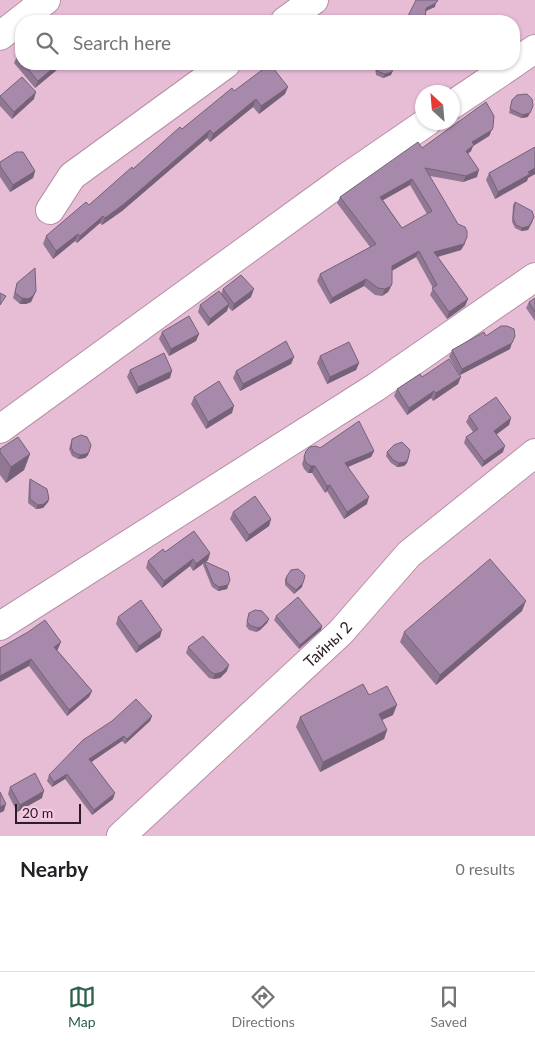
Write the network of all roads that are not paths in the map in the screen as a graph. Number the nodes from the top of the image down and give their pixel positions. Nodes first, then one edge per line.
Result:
1 (46, 0) edge
2 (314, 0) edge
3 (27, 15) edge
4 (293, 15) edge
5 (15, 24) edge
6 (0, 36) edge
7 (535, 49) edge
8 (520, 60) edge
9 (218, 70) edge
10 (505, 70) edge
11 (460, 100) edge
12 (415, 130) edge
13 (50, 210) dead end
14 (535, 277) edge
15 (0, 429) edge
16 (535, 453) edge
17 (0, 626) edge
18 (121, 836) edge

1 - 3 street
2 - 4 street
5 - 6 street
7 - 8 street
9 - 13 street
10 - 11 street
12 - 15 street
14 - 17 street
16 - 18 street, Тайны 2

